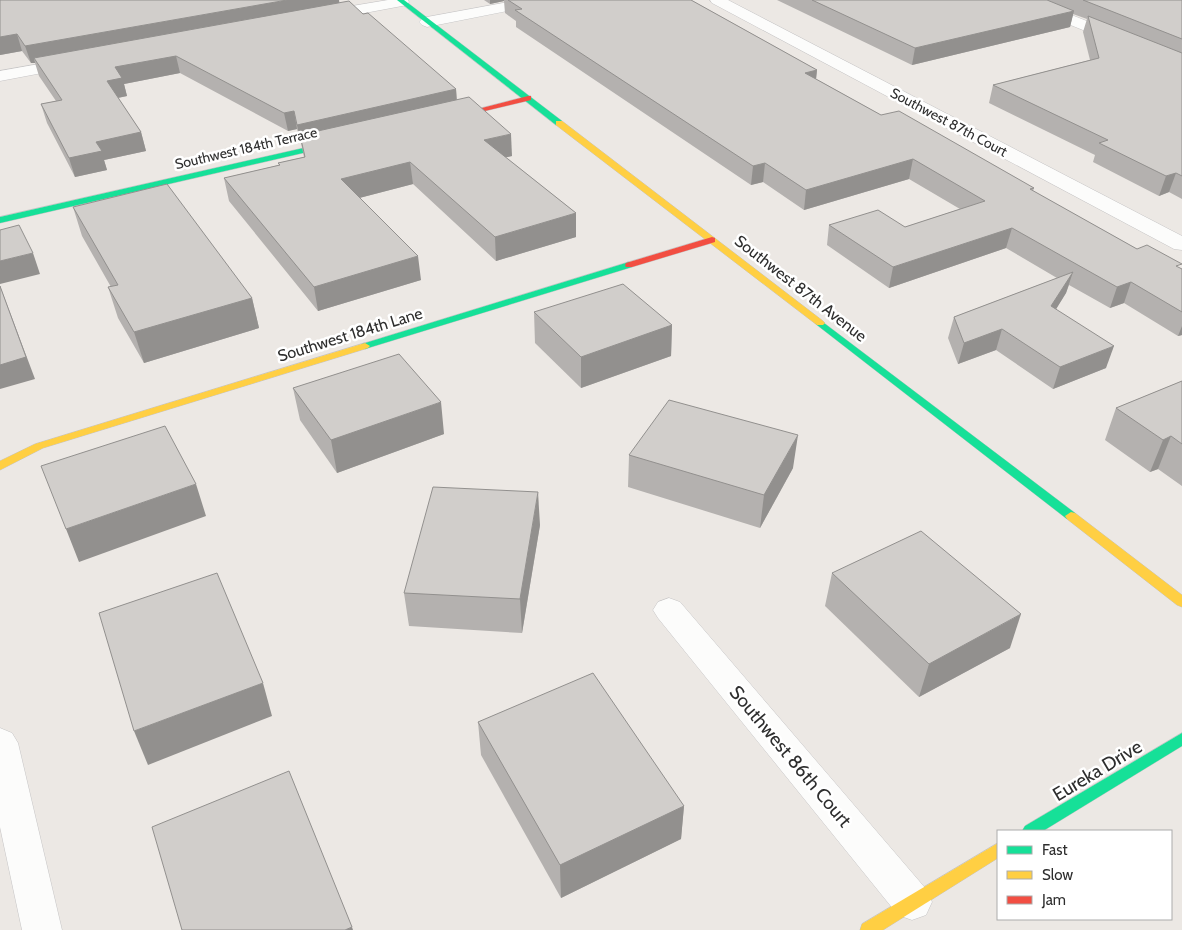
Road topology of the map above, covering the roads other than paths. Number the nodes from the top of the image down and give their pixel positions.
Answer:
1 (542, 0) edge
2 (716, 0) edge
3 (1021, 0) edge
4 (401, 1) edge
5 (312, 18) edge
6 (428, 22) junction
7 (88, 60) edge
8 (1182, 65) edge
9 (0, 76) edge
10 (528, 98) junction
11 (432, 121) edge
12 (355, 139) edge
13 (0, 220) edge
14 (712, 240) junction
15 (1182, 244) edge
16 (0, 466) edge
17 (1182, 602) edge
18 (669, 610) dead end
19 (1182, 739) edge
20 (0, 743) edge
21 (1032, 830) edge
22 (997, 851) edge
23 (912, 902) junction
24 (42, 930) edge
25 (868, 930) edge

1 - 6 street
2 - 15 street, Southwest 87th Court
3 - 8 street
4 - 5 street
4 - 6 street, Southwest 87th Avenue
6 - 10 street, Southwest 87th Avenue
7 - 9 street
10 - 11 street
10 - 14 street, Southwest 87th Avenue
12 - 13 street, Southwest 184th Terrace
14 - 16 street, Southwest 184th Lane
14 - 17 street, Southwest 87th Avenue
18 - 23 street, Southwest 86th Court
19 - 21 street, Eureka Drive
20 - 24 street
22 - 23 street
23 - 25 street

